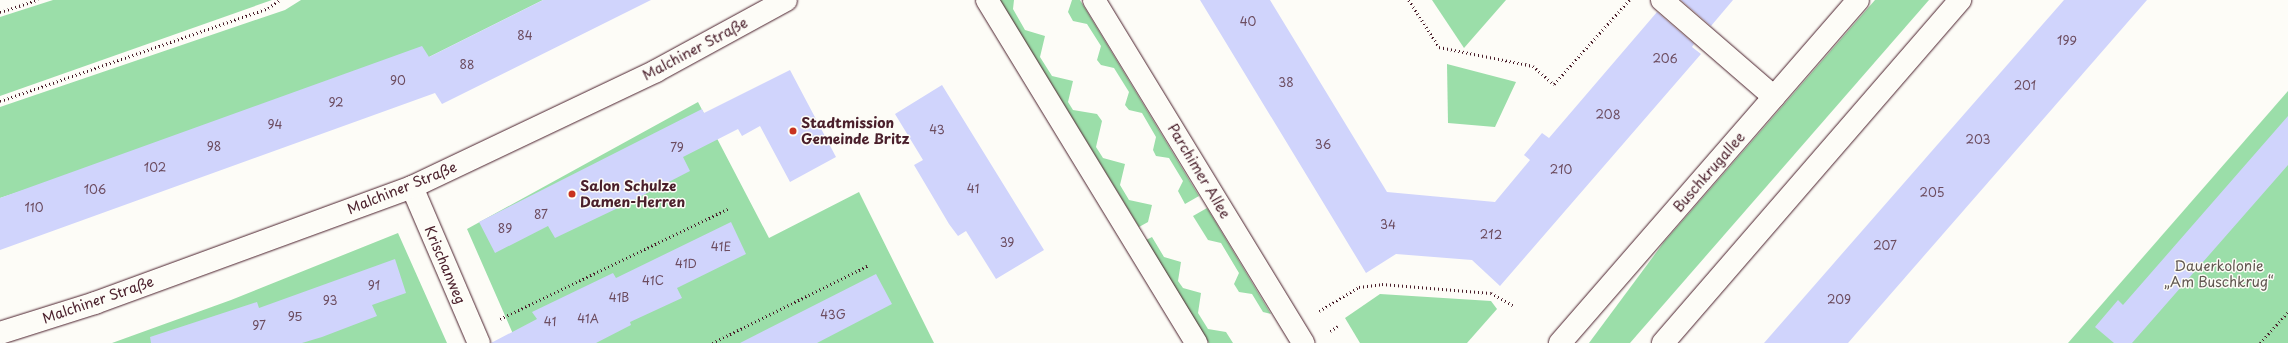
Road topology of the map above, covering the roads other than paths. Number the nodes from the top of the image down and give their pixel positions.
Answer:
1 (786, 0) edge
2 (987, 0) edge
3 (1094, 0) edge
4 (1662, 0) edge
5 (1858, 0) edge
6 (1960, 0) edge
7 (1774, 97) junction
8 (412, 188) junction
9 (0, 333) edge
10 (1298, 335) edge
11 (477, 338) edge
12 (1196, 343) edge
13 (1560, 343) edge
14 (1663, 343) edge

1 - 8 street, Malchiner Straße
2 - 12 street
3 - 10 street, Parchimer Allee
4 - 7 street
5 - 7 street, Buschkrugallee
6 - 14 street
7 - 13 street, Buschkrugallee
8 - 9 street, Malchiner Straße
8 - 11 street, Krischanweg

